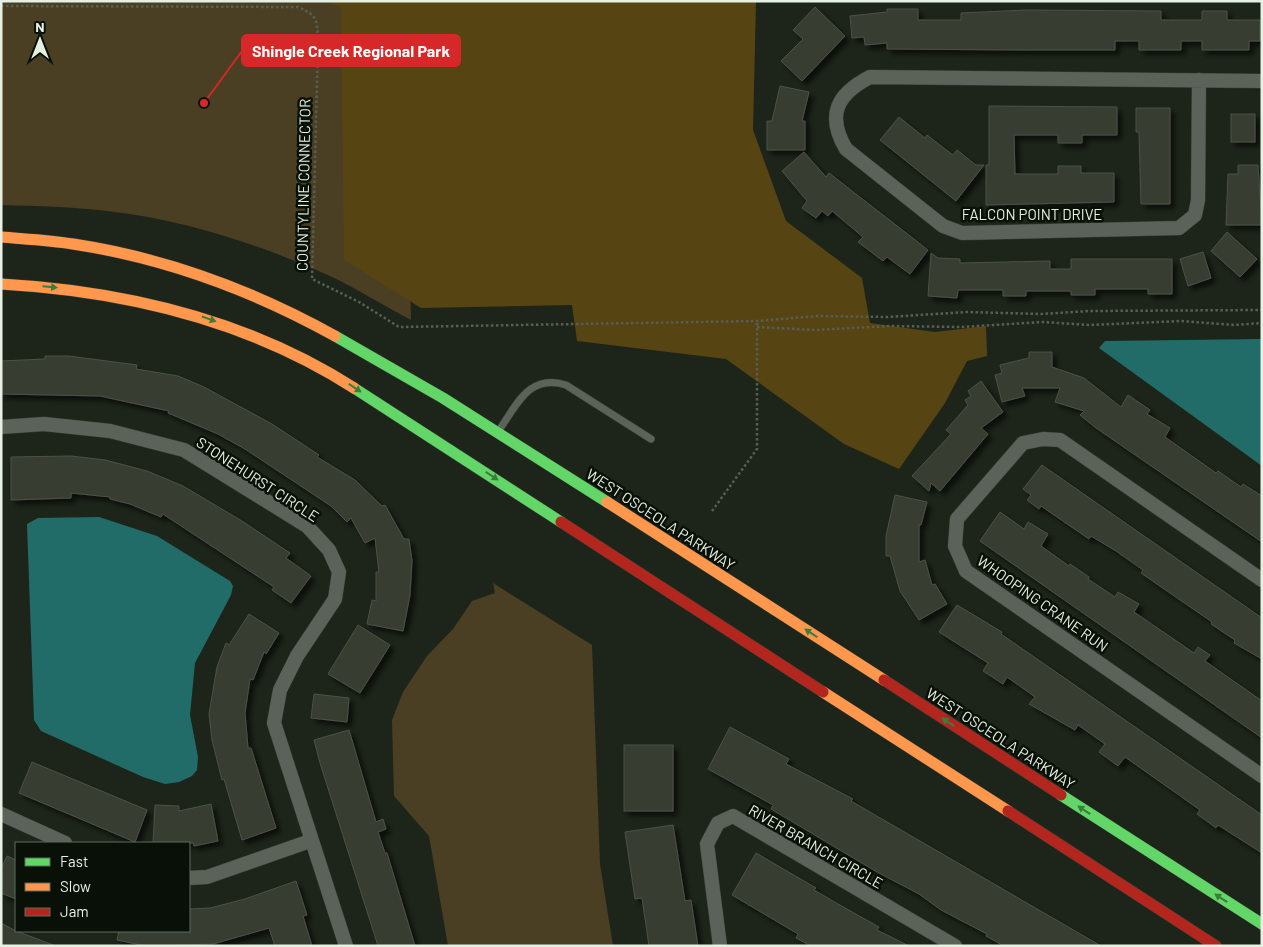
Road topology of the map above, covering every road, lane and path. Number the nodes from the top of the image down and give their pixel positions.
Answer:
1 (1, 6) edge
2 (1199, 80) junction
3 (1262, 81) edge
4 (1, 237) edge
5 (1, 284) edge
6 (1262, 310) edge
7 (757, 321) junction
8 (1262, 323) edge
9 (756, 327) junction
10 (1, 426) edge
11 (497, 432) junction
12 (651, 439) dead end
13 (712, 511) dead end
14 (1262, 580) edge
15 (1262, 776) edge
16 (1, 814) edge
17 (310, 840) junction
18 (63, 842) edge
19 (190, 878) edge
20 (1262, 924) edge
21 (346, 946) edge
22 (720, 946) edge
23 (955, 946) edge
24 (1216, 946) edge

1 - 7 path, COUNTYLINE CONNECTOR
2 - 2 street, FALCON POINT DRIVE
2 - 3 street, FALCON POINT DRIVE
4 - 11 main road, WEST OSCEOLA PARKWAY
5 -> 24 main road
6 - 7 path
7 - 9 path
8 - 9 path
9 - 13 path
10 - 17 street, STONEHURST CIRCLE
11 - 12 lane
20 -> 11 main road, WEST OSCEOLA PARKWAY
14 - 15 street, WHOOPING CRANE RUN
16 - 18 street
17 - 19 street
17 - 21 street, STONEHURST CIRCLE
22 - 23 street, RIVER BRANCH CIRCLE

